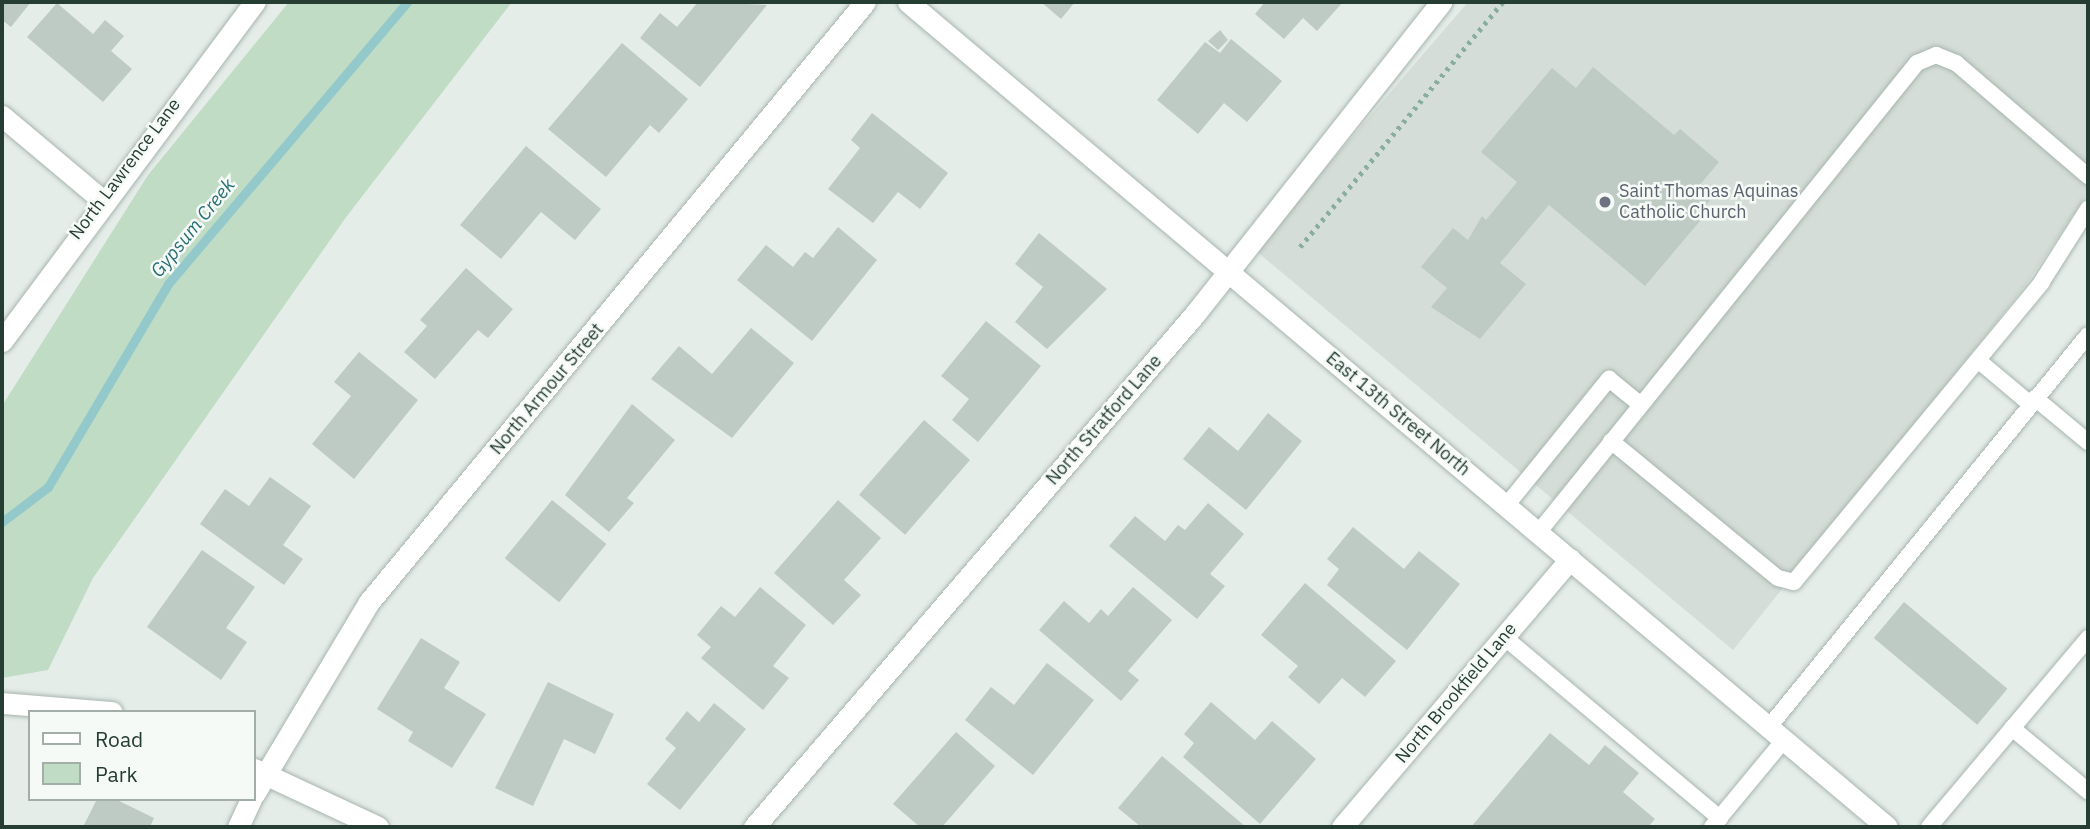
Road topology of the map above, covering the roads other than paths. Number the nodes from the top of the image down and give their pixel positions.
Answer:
1 (255, 2) edge
2 (865, 2) edge
3 (908, 2) edge
4 (1441, 2) edge
5 (2, 116) edge
6 (2088, 176) edge
7 (102, 200) junction
8 (2088, 209) edge
9 (1226, 269) junction
10 (2088, 335) edge
11 (2, 341) edge
12 (1979, 361) junction
13 (2032, 401) junction
14 (1640, 404) junction
15 (1611, 441) junction
16 (2088, 442) edge
17 (1506, 506) junction
18 (1538, 533) junction
19 (1570, 559) junction
20 (1504, 637) junction
21 (2088, 638) edge
22 (2, 703) edge
23 (88, 710) edge
24 (2012, 728) junction
25 (1777, 734) junction
26 (257, 779) edge
27 (2088, 791) edge
28 (250, 801) edge
29 (1716, 823) edge
30 (238, 827) edge
31 (378, 827) edge
32 (754, 827) edge
33 (1342, 827) edge
34 (1888, 827) edge
35 (1929, 827) edge

1 - 7 street, North Lawrence Lane
2 - 26 street, North Armour Street
3 - 9 street, East 13th Street North
4 - 9 street, North Stratford Lane
5 - 7 street
6 - 14 lane
7 - 11 street, North Lawrence Lane
8 - 12 lane
9 - 17 street, East 13th Street North
9 - 32 street, North Stratford Lane
10 - 13 lane
12 - 13 lane
12 - 15 lane
13 - 16 lane
13 - 25 lane
14 - 15 lane
14 - 17 lane
15 - 18 lane
17 - 18 street, East 13th Street North
18 - 19 street, East 13th Street North
19 - 20 street, North Brookfield Lane
19 - 25 street, East 13th Street North
20 - 29 lane
20 - 33 street, North Brookfield Lane
21 - 24 lane
22 - 23 street
24 - 27 lane
24 - 35 lane
25 - 29 lane
25 - 34 street, East 13th Street North
26 - 31 street
28 - 30 street

